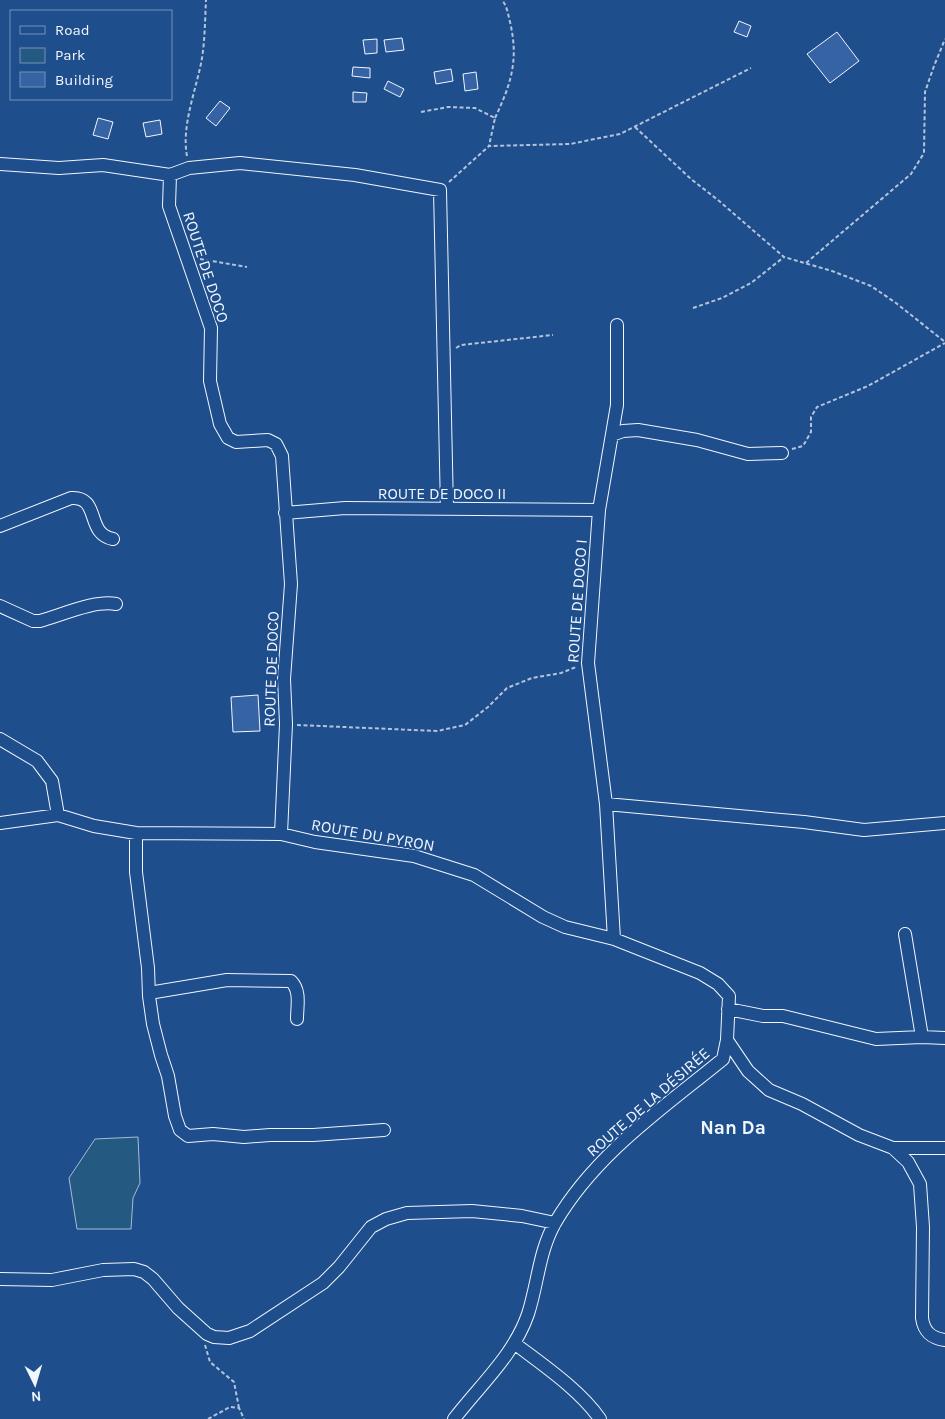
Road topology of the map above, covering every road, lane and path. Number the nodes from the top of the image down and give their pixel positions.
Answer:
1 (206, 0) edge
2 (502, 0) edge
3 (945, 40) edge
4 (751, 68) dead end
5 (421, 112) dead end
6 (495, 118) junction
7 (635, 127) junction
8 (489, 146) junction
9 (0, 164) edge
10 (189, 168) junction
11 (170, 174) junction
12 (440, 190) junction
13 (185, 256) junction
14 (784, 257) junction
15 (806, 263) junction
16 (247, 267) dead end
17 (693, 308) dead end
18 (617, 326) dead end
19 (553, 335) dead end
20 (945, 342) edge
21 (443, 356) junction
22 (612, 434) junction
23 (782, 453) joint
24 (447, 509) junction
25 (600, 510) junction
26 (285, 513) junction
27 (0, 526) edge
28 (113, 539) dead end
29 (116, 604) dead end
30 (0, 606) edge
31 (588, 663) junction
32 (286, 724) junction
33 (0, 739) edge
34 (606, 804) junction
35 (58, 815) junction
36 (0, 823) edge
37 (945, 823) edge
38 (136, 833) junction
39 (281, 834) junction
40 (905, 934) dead end
41 (614, 939) junction
42 (149, 993) junction
43 (728, 1010) junction
44 (297, 1019) dead end
45 (922, 1037) junction
46 (945, 1038) edge
47 (727, 1040) junction
48 (384, 1130) dead end
49 (894, 1148) junction
50 (945, 1148) edge
51 (555, 1223) junction
52 (0, 1279) edge
53 (198, 1326) junction
54 (945, 1340) edge
55 (514, 1343) junction
56 (239, 1408) junction
57 (208, 1419) edge
58 (244, 1419) edge
59 (454, 1419) edge
60 (600, 1419) edge

1 - 10 path
2 - 6 path
3 - 15 path
4 - 7 path
5 - 6 path
6 - 8 path
7 - 8 path
7 - 14 path
8 - 12 path
9 - 11 street
10 - 11 street
10 - 12 street
11 - 13 street, ROUTE DE DOCO
12 - 21 street
13 - 16 path
13 - 26 street, ROUTE DE DOCO
14 - 15 path
14 - 17 path
15 - 20 path
18 - 22 street, ROUTE DE DOCO I
19 - 21 path
20 - 23 path
21 - 24 street
22 - 23 street
22 - 25 street, ROUTE DE DOCO I
24 - 25 street, ROUTE DE DOCO II
24 - 26 street, ROUTE DE DOCO II
25 - 31 street, ROUTE DE DOCO I
26 - 32 street, ROUTE DE DOCO
27 - 28 street
29 - 30 street
31 - 32 path
31 - 34 street, ROUTE DE DOCO I
32 - 39 street, ROUTE DE DOCO
33 - 35 street
34 - 37 street
34 - 41 street, ROUTE DE DOCO I
35 - 36 street, ROUTE DU PYRON
35 - 38 street, ROUTE DU PYRON
38 - 39 street, ROUTE DU PYRON
38 - 42 street
39 - 41 street, ROUTE DU PYRON
40 - 45 street
41 - 43 street, ROUTE DU PYRON
42 - 44 street
42 - 48 street
43 - 45 street
43 - 47 street, ROUTE DU PYRON
45 - 46 street
47 - 49 street
47 - 51 street, ROUTE DE LA DÉSIRÉE
49 - 50 street
49 - 54 street
51 - 53 street
51 - 55 street, ROUTE DE LA DÉSIRÉE
52 - 53 street
53 - 56 path
55 - 59 street, ROUTE DE LA DÉSIRÉE
55 - 60 street
56 - 57 path
56 - 58 path

